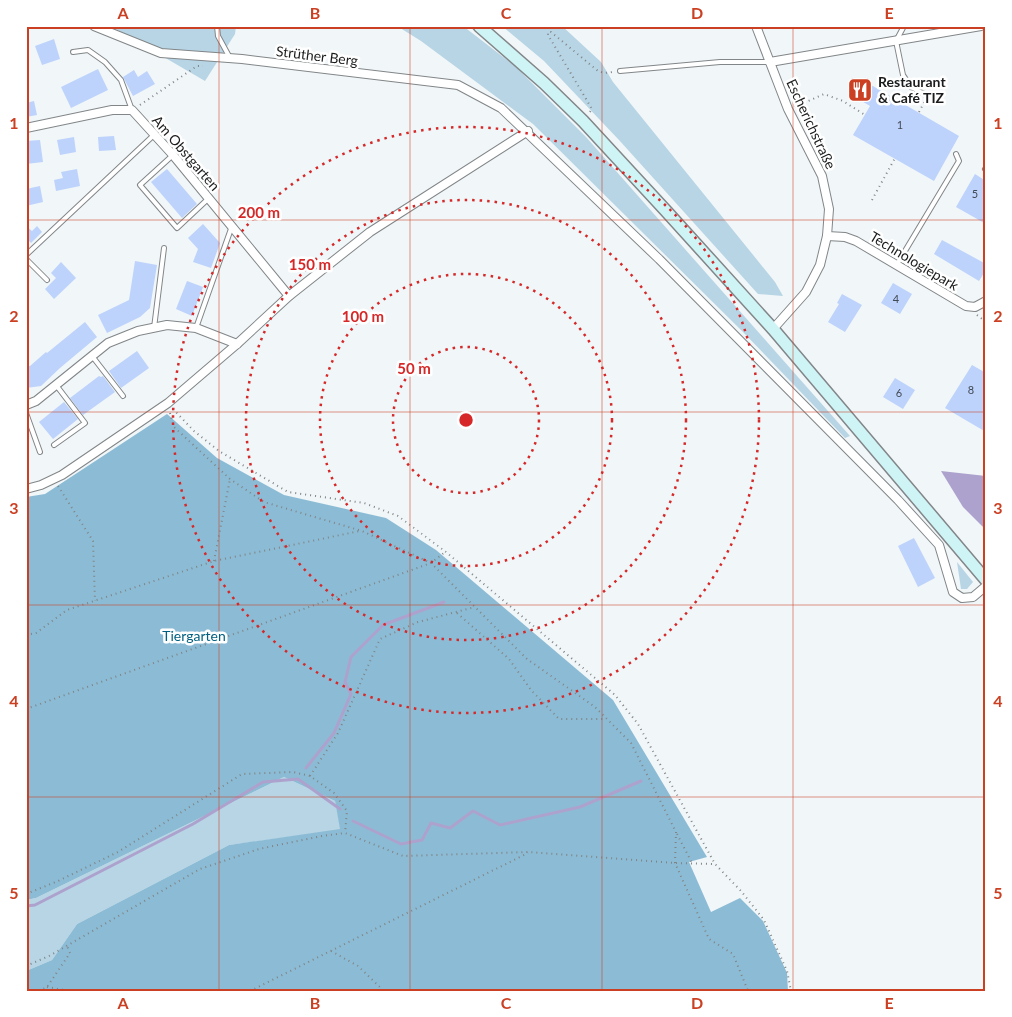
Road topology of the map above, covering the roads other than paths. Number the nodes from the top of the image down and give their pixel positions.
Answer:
1 (94, 26) edge
2 (217, 26) edge
3 (479, 26) edge
4 (904, 26) edge
5 (980, 26) edge
6 (756, 27) edge
7 (896, 41) junction
8 (73, 52) dead end
9 (230, 58) junction
10 (770, 62) junction
11 (620, 70) road end
12 (928, 96) road end
13 (132, 110) junction
14 (26, 128) edge
15 (528, 131) junction
16 (155, 134) junction
17 (956, 154) dead end
18 (173, 156) junction
19 (208, 198) junction
20 (232, 226) junction
21 (827, 236) junction
22 (164, 248) dead end
23 (26, 257) edge
24 (896, 266) junction
25 (47, 280) dead end
26 (289, 296) junction
27 (986, 301) edge
28 (154, 328) junction
29 (196, 328) junction
30 (773, 329) junction
31 (237, 344) junction
32 (92, 356) junction
33 (56, 386) junction
34 (123, 396) dead end
35 (26, 405) edge
36 (26, 413) edge
37 (54, 445) dead end
38 (40, 452) dead end
39 (26, 489) edge
40 (986, 580) edge
41 (986, 586) edge

1 - 9 street, Strüther Berg
2 - 9 lane
3 - 30 main road
4 - 7 lane
5 - 7 street, Escherichstraße
6 - 10 street, Escherichstraße
7 - 10 street, Escherichstraße
7 - 12 lane
8 - 13 lane
9 - 15 street, Strüther Berg
10 - 11 lane
10 - 21 street, Escherichstraße
13 - 14 street
13 - 16 street, Am Obstgarten
15 - 26 street
15 - 41 street, Strüther Berg
16 - 18 street, Am Obstgarten
16 - 23 lane
17 - 24 lane
18 - 19 street, Am Obstgarten
18 - 19 lane
19 - 20 street, Am Obstgarten
20 - 26 street, Am Obstgarten
20 - 29 lane
21 - 24 street, Technologiepark
21 - 30 street, Escherichstraße
22 - 28 lane
23 - 25 lane
24 - 27 street, Technologiepark
26 - 31 street
28 - 29 street
28 - 32 street
29 - 31 street
30 - 40 main road
31 - 39 street
32 - 33 street
32 - 34 lane
33 - 35 street
33 - 37 lane
36 - 38 lane

